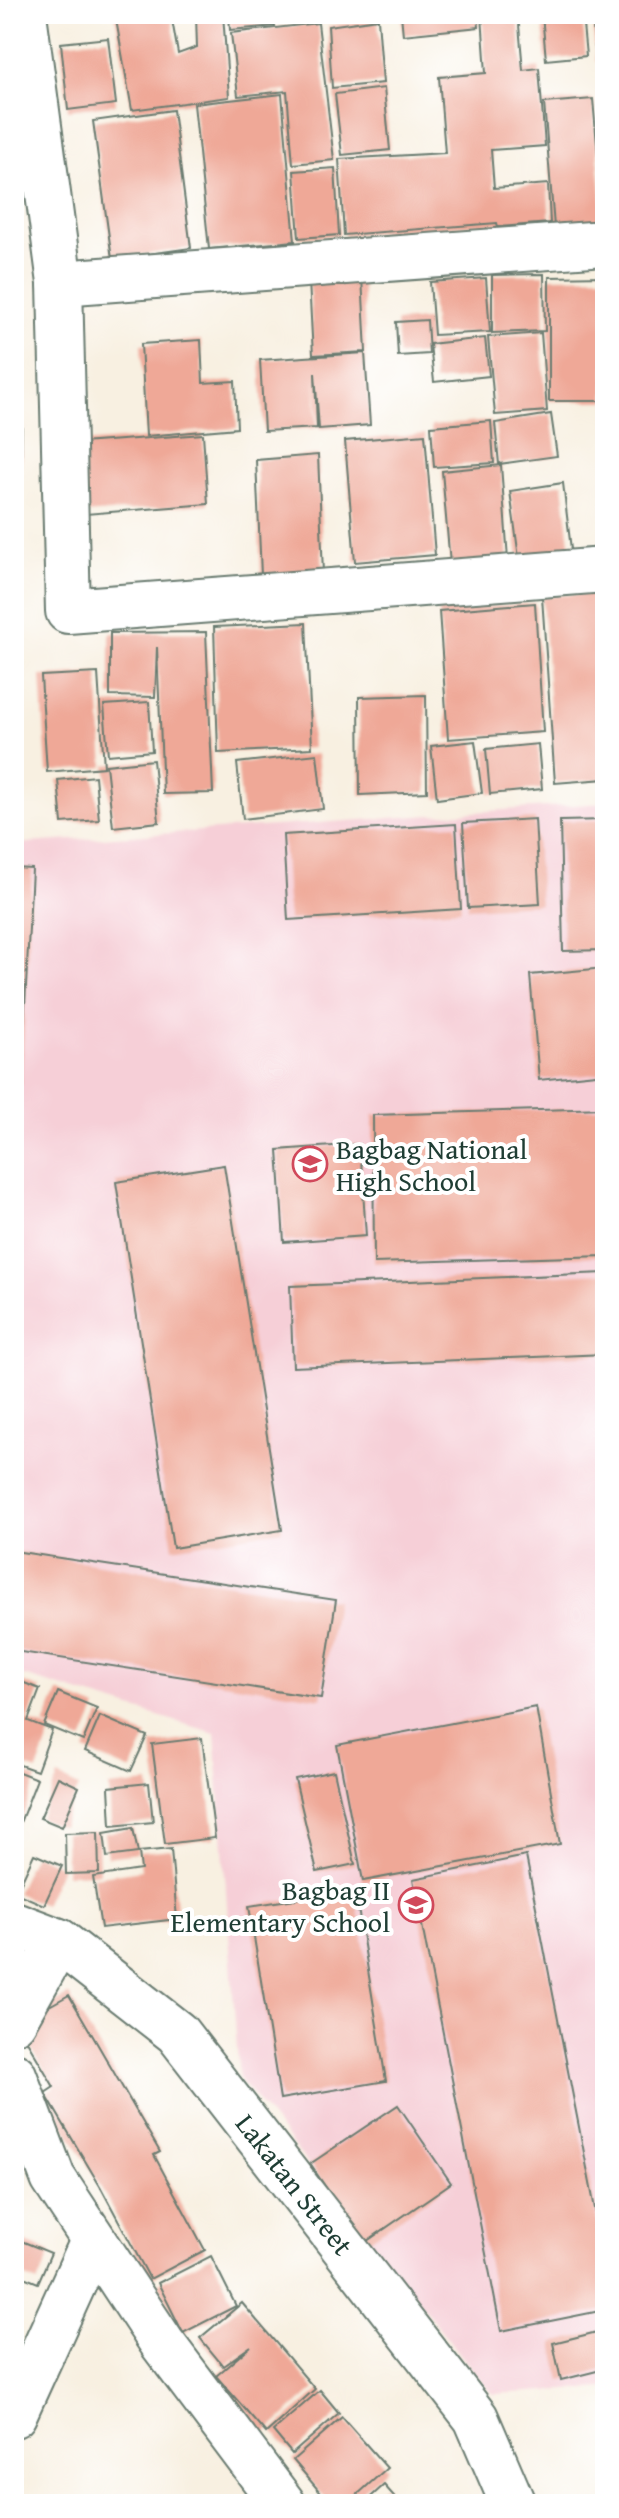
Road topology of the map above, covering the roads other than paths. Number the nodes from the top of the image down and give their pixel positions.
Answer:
1 (24, 14) edge
2 (605, 243) edge
3 (60, 283) junction
4 (605, 570) edge
5 (14, 1924) edge
6 (59, 1941) junction
7 (14, 2021) edge
8 (14, 2075) edge
9 (34, 2173) edge
10 (93, 2241) junction
11 (14, 2415) edge
12 (283, 2504) edge
13 (513, 2504) edge

1 - 3 street
2 - 3 street
3 - 4 street
5 - 6 street, Lakatan Street
6 - 7 street
6 - 13 street, Lakatan Street
8 - 9 street
9 - 10 street
10 - 11 street
10 - 12 street

